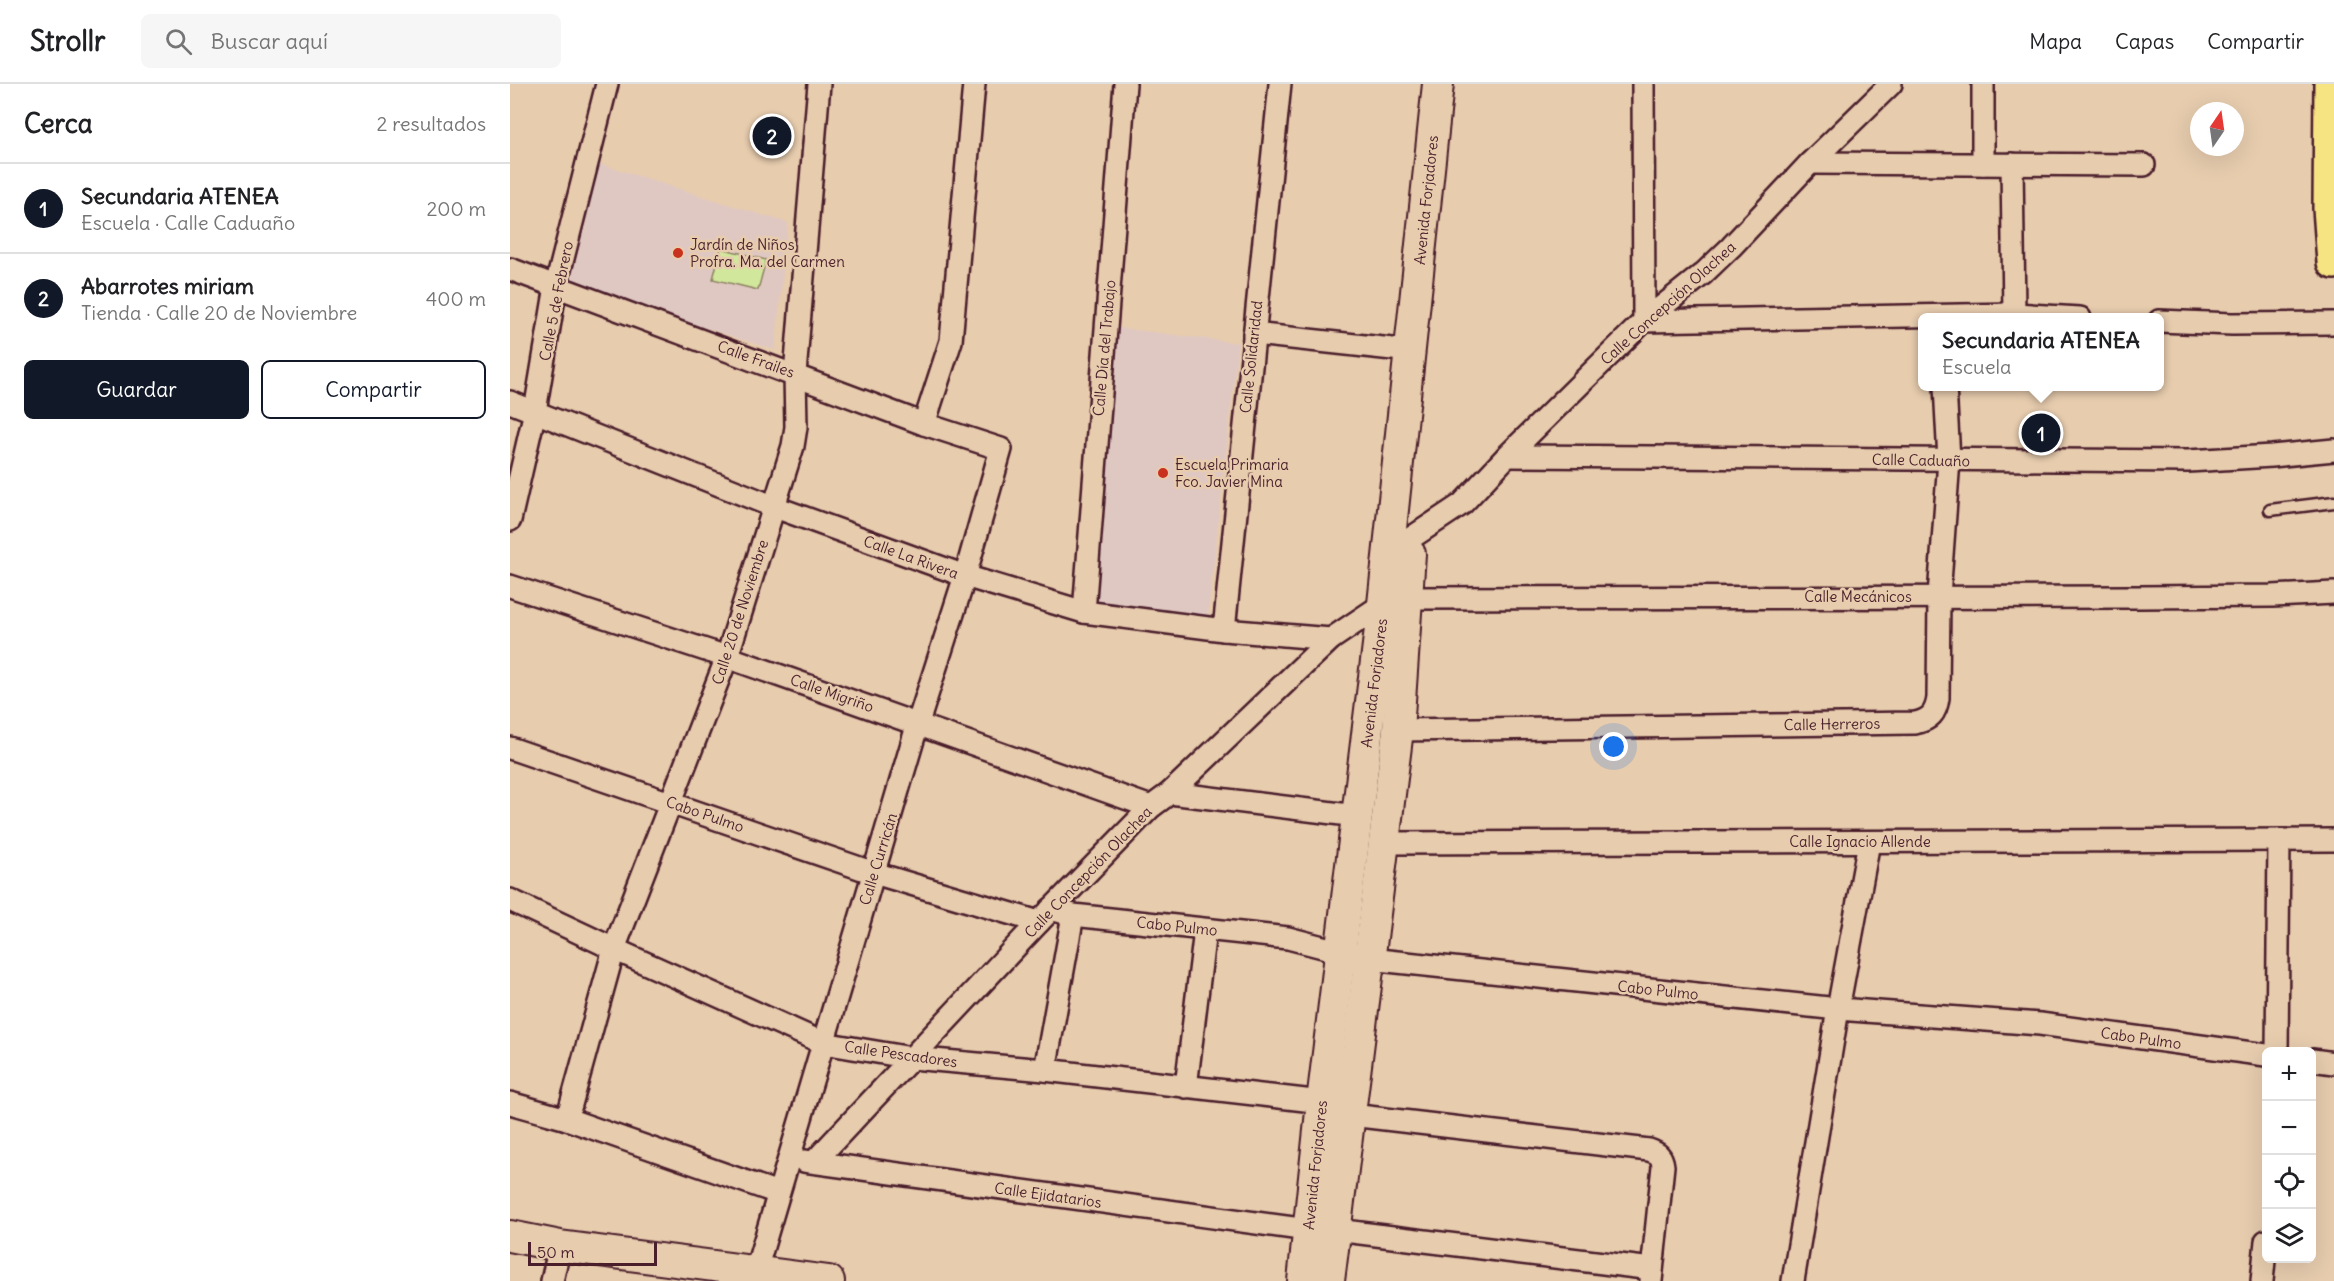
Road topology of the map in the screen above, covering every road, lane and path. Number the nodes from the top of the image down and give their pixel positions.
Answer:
1 (607, 84) edge
2 (819, 84) edge
3 (974, 84) edge
4 (1125, 84) edge
5 (1280, 84) edge
6 (1438, 84) edge
7 (1457, 84) edge
8 (1643, 84) edge
9 (1891, 84) edge
10 (1983, 84) edge
11 (2331, 84) edge
12 (1810, 163) junction
13 (1983, 164) junction
14 (2012, 164) junction
15 (2144, 165) dead end
16 (2334, 262) edge
17 (510, 269) edge
18 (556, 286) junction
19 (2014, 313) edge
20 (1918, 316) edge
21 (1644, 321) junction
22 (2164, 321) edge
23 (2334, 323) edge
24 (1254, 334) junction
25 (1411, 351) junction
26 (795, 374) junction
27 (1945, 391) edge
28 (510, 402) edge
29 (535, 411) junction
30 (924, 424) junction
31 (1001, 449) joint
32 (2334, 450) edge
33 (1507, 456) junction
34 (1949, 460) junction
35 (2334, 502) edge
36 (774, 507) junction
37 (2270, 510) dead end
38 (510, 520) edge
39 (1411, 538) junction
40 (964, 576) junction
41 (510, 586) edge
42 (2334, 593) edge
43 (1938, 596) junction
44 (1394, 601) junction
45 (1084, 612) junction
46 (1224, 630) junction
47 (1331, 639) junction
48 (727, 657) junction
49 (918, 723) junction
50 (1398, 730) junction
51 (510, 748) edge
52 (1170, 793) junction
53 (671, 802) junction
54 (1151, 807) junction
55 (1357, 816) junction
56 (2279, 840) junction
57 (2334, 840) edge
58 (1869, 842) junction
59 (1385, 843) junction
60 (874, 873) junction
61 (510, 900) edge
62 (1072, 915) junction
63 (1045, 916) junction
64 (1205, 930) junction
65 (614, 949) junction
66 (1341, 951) junction
67 (1369, 959) junction
68 (1838, 1010) junction
69 (823, 1043) junction
70 (2277, 1047) edge
71 (2262, 1054) edge
72 (912, 1058) junction
73 (2316, 1061) edge
74 (2334, 1063) edge
75 (1045, 1070) junction
76 (1186, 1087) junction
77 (1322, 1102) junction
78 (510, 1103) edge
79 (1351, 1114) junction
80 (567, 1119) junction
81 (789, 1159) junction
82 (814, 1162) junction
83 (778, 1194) junction
84 (1322, 1230) junction
85 (510, 1236) edge
86 (560, 1246) junction
87 (2264, 1263) edge
88 (756, 1270) junction
89 (1652, 1275) edge
90 (552, 1281) edge
91 (829, 1281) edge
92 (1303, 1281) edge
93 (1329, 1281) edge
94 (1793, 1281) edge
95 (2262, 1281) edge

1 - 18 street, Calle 5 de Febrero
2 - 26 street, Calle 20 de Noviembre
3 - 30 street
4 - 45 street, Calle Día del Trabajo
5 - 24 street, Calle Solidaridad
6 - 25 main road, Avenida Forjadores
7 - 39 main road, Avenida Forjadores
8 - 21 street
9 - 12 street, Calle Concepción Olachea
10 - 13 street
11 - 16 main road
12 - 13 street
12 - 21 street, Calle Concepción Olachea
13 - 14 street
14 - 15 street
14 - 19 street
17 - 18 street, Calle Frailes
18 - 26 street, Calle Frailes
18 - 29 street, Calle 5 de Febrero
20 - 21 street
21 - 33 street, Calle Concepción Olachea
22 - 23 street
24 - 25 street
24 - 46 street, Calle Solidaridad
25 - 44 main road, Avenida Forjadores
26 - 30 street, Calle Frailes
26 - 36 street, Calle 20 de Noviembre
27 - 34 street, Calle Herreros
28 - 29 street, Calle La Rivera
29 - 36 street, Calle La Rivera
29 - 38 street, Calle 5 de Febrero
30 - 31 street, Calle Frailes
31 - 40 street, Calle Curricán
32 - 34 street, Calle Caduaño
33 - 34 street, Calle Caduaño
33 - 39 street, Calle Concepción Olachea
34 - 43 street, Calle Herreros
35 - 37 lane
36 - 40 street, Calle La Rivera
36 - 48 street, Calle 20 de Noviembre
39 - 44 main road, Avenida Forjadores
40 - 45 street, Calle La Rivera
40 - 49 street, Calle Curricán
41 - 48 street, Calle Migriño
42 - 43 street, Calle Mecánicos
43 - 44 street, Calle Mecánicos
43 - 50 street, Calle Herreros
44 - 47 street, Calle Concepción Olachea
44 - 50 main road, Avenida Forjadores
44 - 55 main road, Avenida Forjadores
45 - 46 street, Calle La Rivera
46 - 47 street, Calle La Rivera
47 - 52 street, Calle Concepción Olachea
48 - 49 street, Calle Migriño
48 - 53 street, Calle 20 de Noviembre
49 - 54 street, Calle Migriño
49 - 60 street, Calle Curricán
50 - 59 main road, Avenida Forjadores
51 - 53 street, Cabo Pulmo
52 - 54 street, Calle Concepción Olachea
52 - 55 street
53 - 60 street, Cabo Pulmo
53 - 65 street, Calle 20 de Noviembre
54 - 63 street, Calle Concepción Olachea
55 - 66 main road, Avenida Forjadores
56 - 57 street, Calle Ignacio Allende
56 - 58 street, Calle Ignacio Allende
56 - 70 street
58 - 59 street, Calle Ignacio Allende
58 - 68 street
59 - 67 main road, Avenida Forjadores
60 - 63 street, Cabo Pulmo
60 - 69 street, Calle Curricán
61 - 65 street, Calle Pescadores
62 - 63 street, Cabo Pulmo
62 - 64 street, Cabo Pulmo
62 - 75 street
63 - 72 street, Calle Concepción Olachea
64 - 66 street, Cabo Pulmo
64 - 76 street
65 - 69 street, Calle Pescadores
65 - 80 street, Calle 20 de Noviembre
66 - 67 street, Cabo Pulmo
66 - 77 main road, Avenida Forjadores
67 - 68 street, Cabo Pulmo
67 - 79 main road, Avenida Forjadores
68 - 71 street, Cabo Pulmo
68 - 94 street
69 - 72 street, Calle Pescadores
69 - 81 street, Calle Curricán
72 - 75 street, Calle Pescadores
72 - 82 street, Calle Concepción Olachea
73 - 74 street
75 - 76 street, Calle Pescadores
76 - 77 street, Calle Pescadores
77 - 84 main road, Avenida Forjadores
78 - 80 street
79 - 84 main road, Avenida Forjadores
79 - 89 street
80 - 83 street
81 - 82 street, Calle Ejidatarios
81 - 83 street, Calle Curricán
82 - 84 street, Calle Ejidatarios
83 - 88 street, Calle Curricán
84 - 89 street, Calle Ejidatarios
84 - 92 main road, Avenida Forjadores
84 - 93 main road, Avenida Forjadores
85 - 86 main road
86 - 88 main road
86 - 90 street
87 - 95 street
88 - 91 main road

